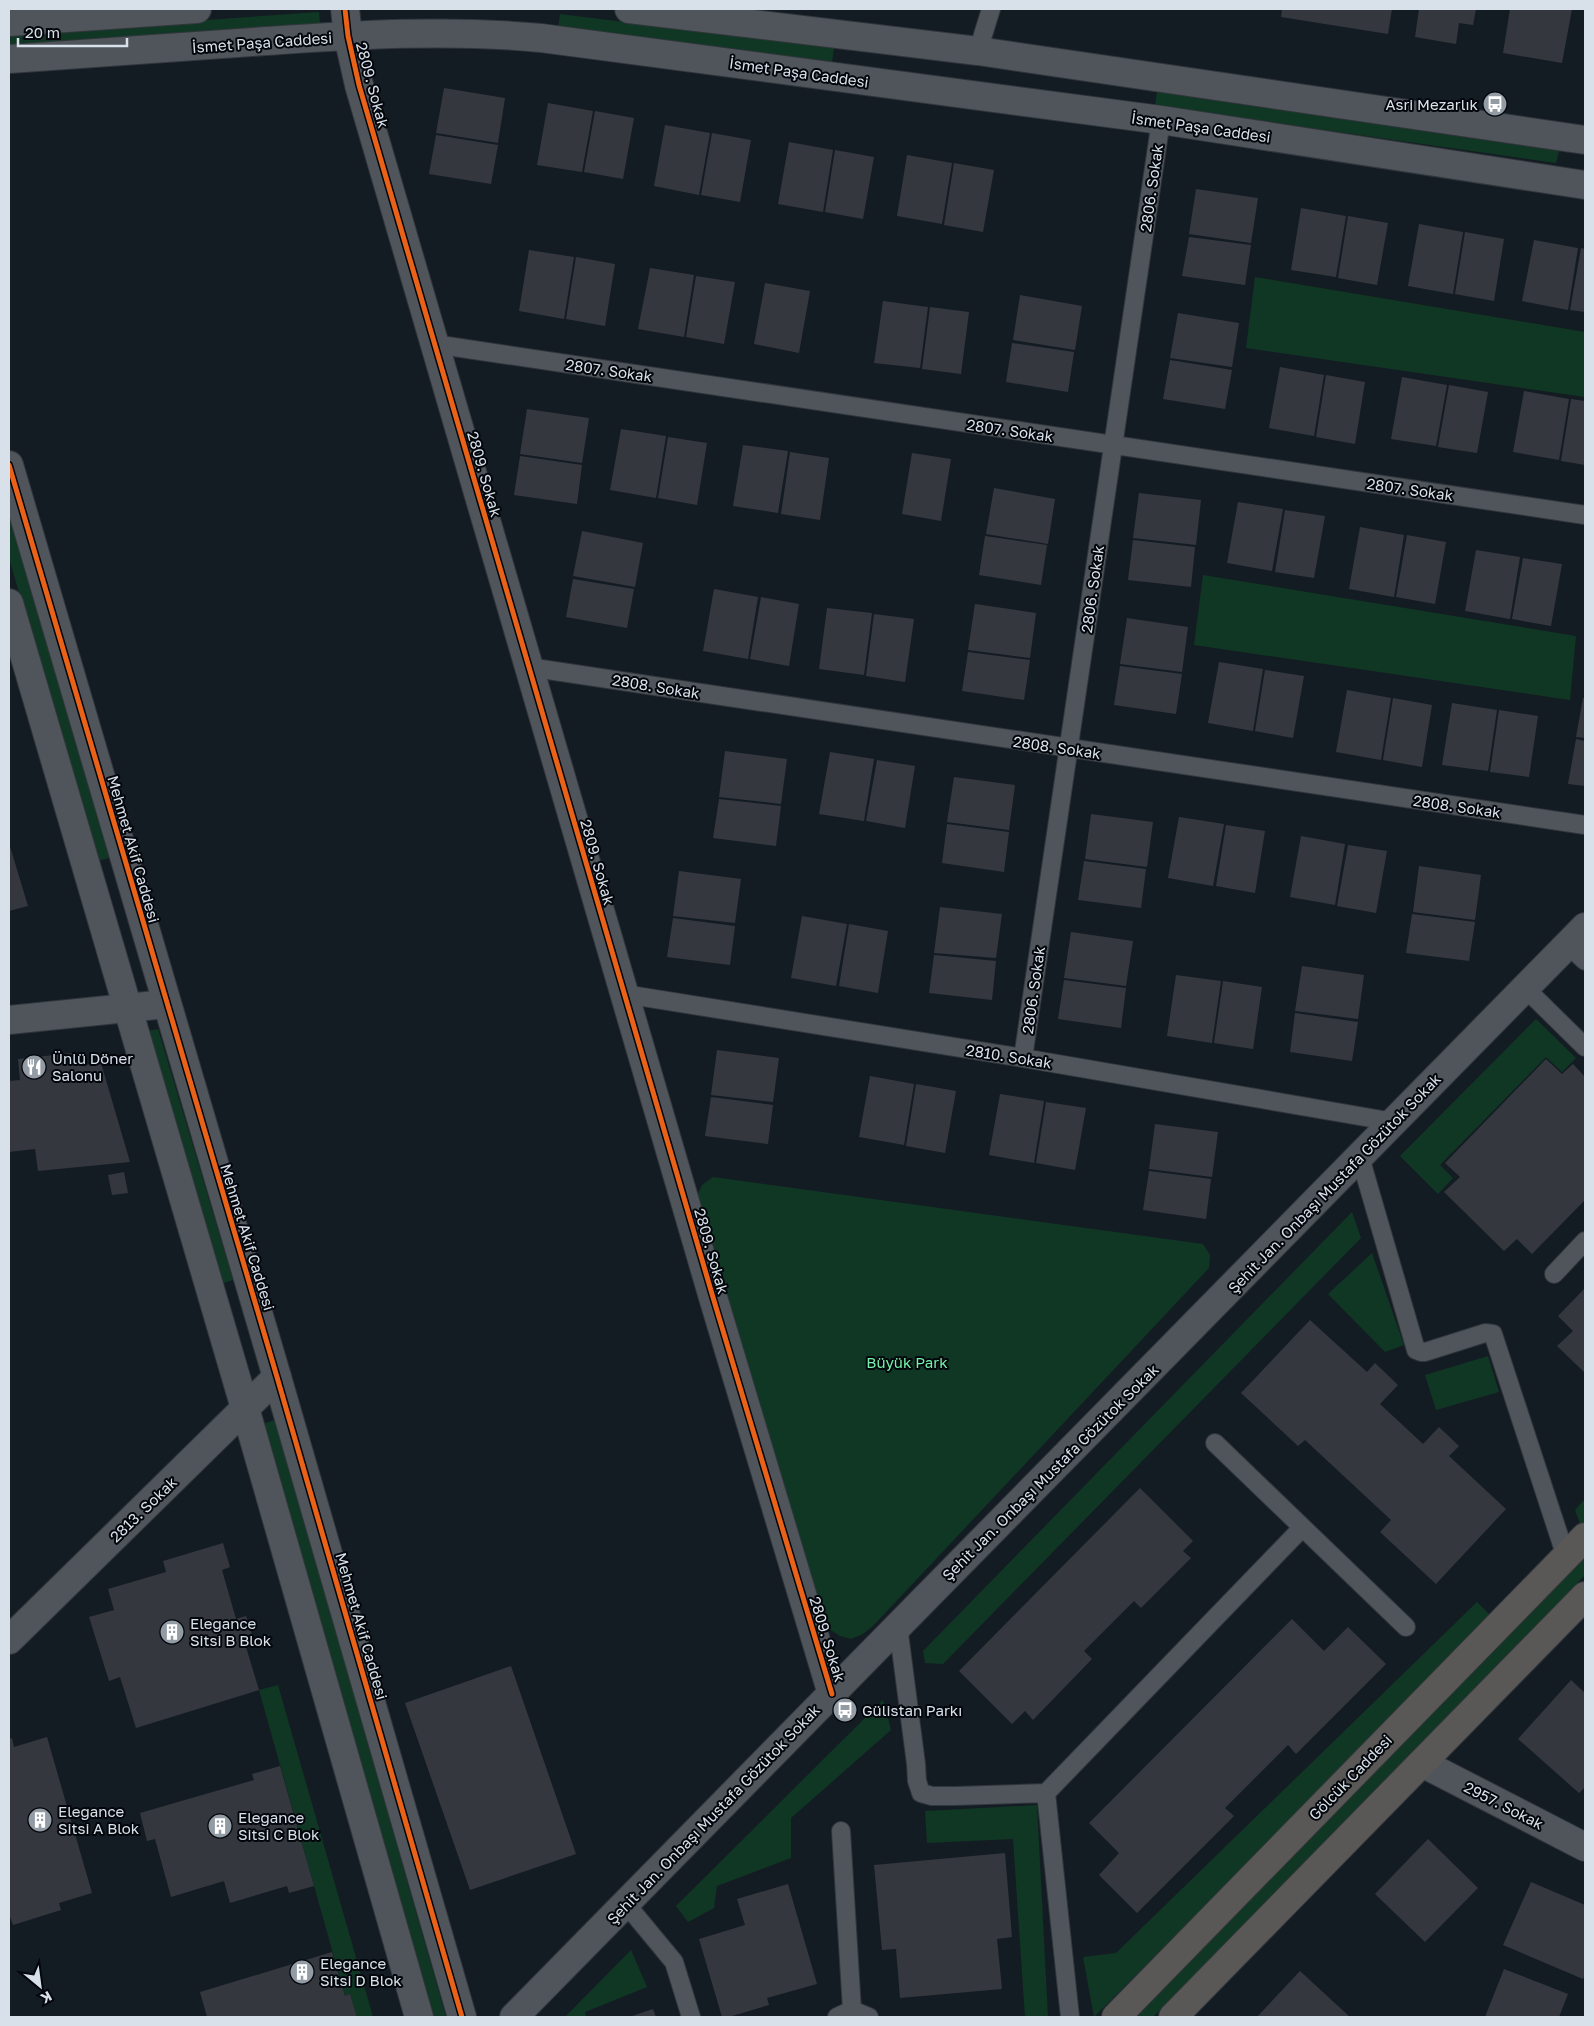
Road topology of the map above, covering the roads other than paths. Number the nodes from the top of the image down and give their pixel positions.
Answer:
1 (198, 9) edge
2 (344, 9) edge
3 (630, 9) edge
4 (992, 9) edge
5 (9, 22) edge
6 (348, 36) junction
7 (978, 52) junction
8 (9, 59) edge
9 (1161, 120) junction
10 (1585, 140) edge
11 (1585, 185) edge
12 (434, 344) junction
13 (1113, 445) junction
14 (9, 465) edge
15 (1585, 515) edge
16 (9, 603) edge
17 (528, 667) junction
18 (1068, 749) junction
19 (1585, 825) edge
20 (1579, 944) edge
21 (1525, 988) junction
22 (624, 994) junction
23 (166, 1004) junction
24 (126, 1009) junction
25 (9, 1020) edge
26 (1585, 1047) edge
27 (1023, 1058) junction
28 (1394, 1122) junction
29 (1360, 1156) junction
30 (1585, 1241) edge
31 (1554, 1274) dead end
32 (277, 1377) junction
33 (245, 1408) junction
34 (1215, 1444) dead end
35 (1302, 1528) junction
36 (1585, 1537) edge
37 (1566, 1557) junction
38 (1585, 1596) edge
39 (898, 1626) junction
40 (1406, 1627) dead end
41 (9, 1640) edge
42 (832, 1694) junction
43 (1422, 1764) junction
44 (1046, 1793) junction
45 (841, 1831) dead end
46 (1585, 1847) edge
47 (626, 1904) junction
48 (845, 2014) edge
49 (418, 2017) edge
50 (462, 2017) edge
51 (514, 2017) edge
52 (691, 2017) edge
53 (869, 2017) edge
54 (1070, 2017) edge
55 (1116, 2017) edge
56 (1173, 2017) edge

1 - 5 street
2 - 6 street, 2809. Sokak
3 - 7 street
4 - 7 lane
6 - 8 street, İsmet Paşa Caddesi
6 - 9 street, İsmet Paşa Caddesi
6 - 12 street, 2809. Sokak
7 - 10 street
9 - 11 street, İsmet Paşa Caddesi
9 - 13 lane, 2806. Sokak
12 - 13 lane, 2807. Sokak
12 - 17 street, 2809. Sokak
13 - 15 lane, 2807. Sokak
13 - 18 lane, 2806. Sokak
14 - 23 street, Mehmet Akif Caddesi
16 - 24 street
17 - 18 lane, 2808. Sokak
17 - 22 street, 2809. Sokak
18 - 19 lane, 2808. Sokak
18 - 27 lane, 2806. Sokak
20 - 21 street, Şehit Jan. Onbaşı Mustafa Gözütok Sokak
21 - 26 lane
21 - 28 street, Şehit Jan. Onbaşı Mustafa Gözütok Sokak
22 - 27 lane, 2810. Sokak
22 - 42 street, 2809. Sokak
23 - 24 street
23 - 32 street, Mehmet Akif Caddesi
24 - 25 street
24 - 33 street
27 - 28 lane, 2810. Sokak
28 - 29 street, Şehit Jan. Onbaşı Mustafa Gözütok Sokak
29 - 37 lane
29 - 39 street, Şehit Jan. Onbaşı Mustafa Gözütok Sokak
30 - 31 lane
32 - 33 street, 2813. Sokak
32 - 50 street, Mehmet Akif Caddesi
33 - 41 street, 2813. Sokak
33 - 49 street
34 - 35 lane
35 - 40 lane
35 - 44 lane
36 - 37 main road, Gölcük Caddesi
37 - 55 main road, Gölcük Caddesi
38 - 43 main road
39 - 42 street, Şehit Jan. Onbaşı Mustafa Gözütok Sokak
39 - 44 lane
42 - 47 street, Şehit Jan. Onbaşı Mustafa Gözütok Sokak
43 - 46 street, 2957. Sokak
43 - 56 main road
44 - 54 lane
45 - 48 lane
47 - 51 street, Şehit Jan. Onbaşı Mustafa Gözütok Sokak
47 - 52 lane
48 - 53 lane

